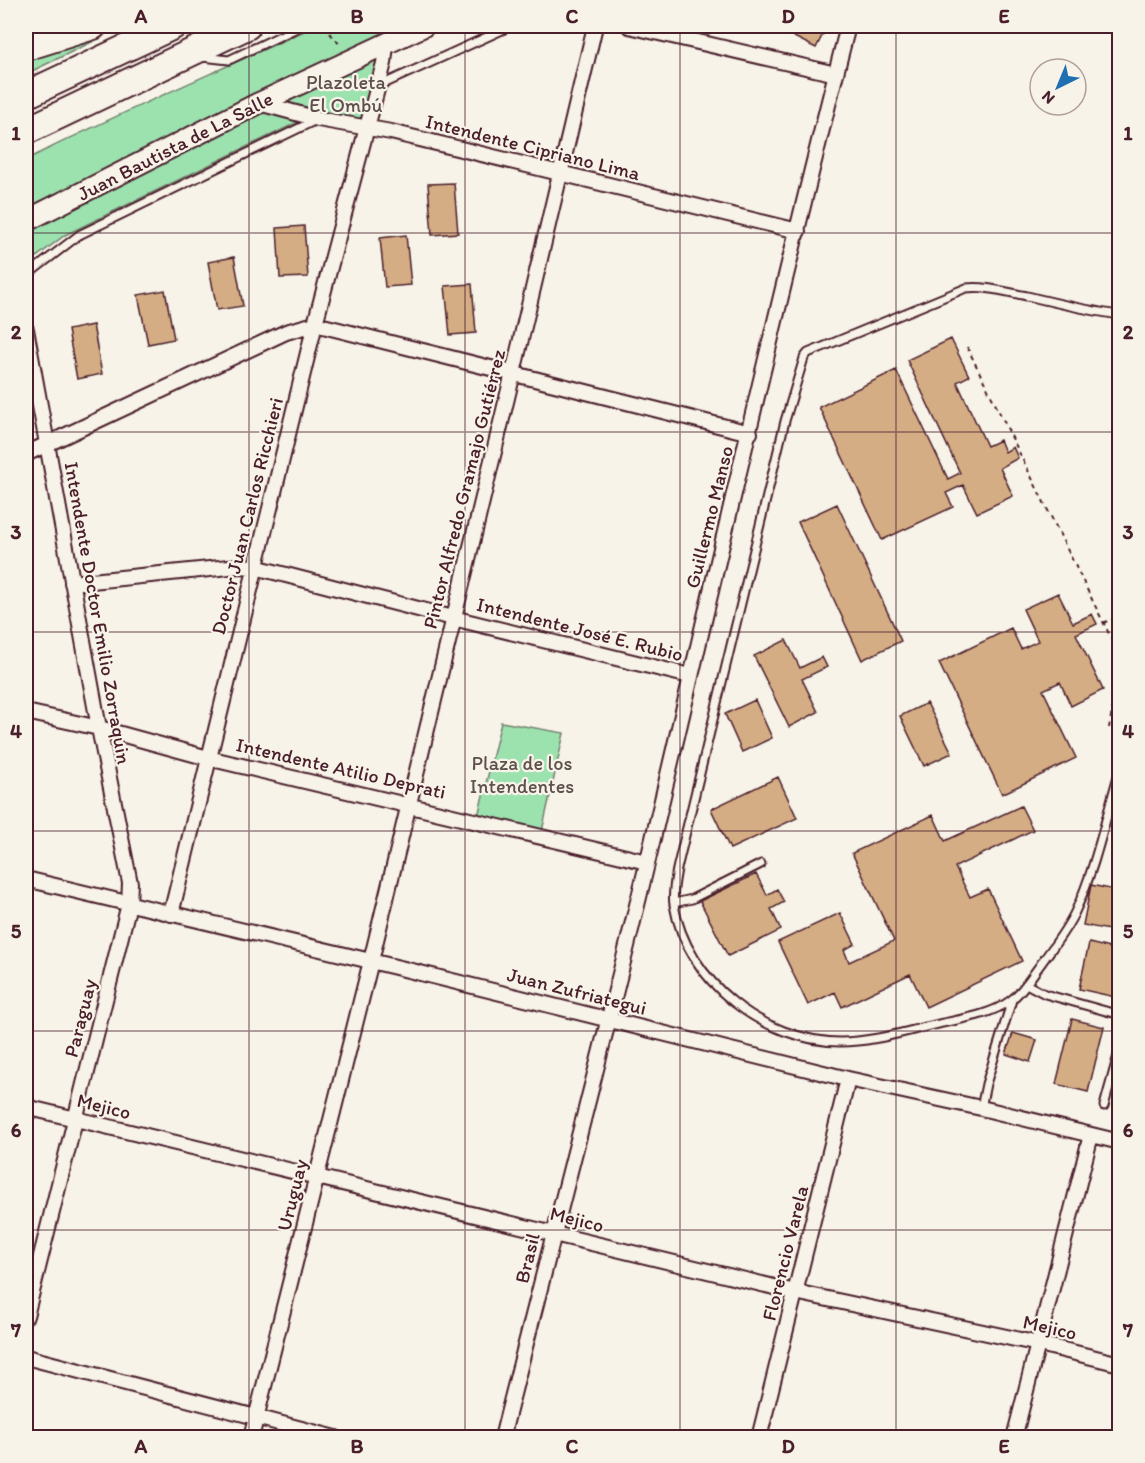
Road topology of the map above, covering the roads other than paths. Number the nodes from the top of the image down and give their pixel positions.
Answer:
1 (93, 26) edge
2 (173, 26) edge
3 (248, 26) edge
4 (301, 26) edge
5 (424, 26) edge
6 (511, 26) edge
7 (595, 26) edge
8 (629, 26) edge
9 (849, 26) edge
10 (386, 44) junction
11 (26, 47) edge
12 (187, 55) junction
13 (836, 74) junction
14 (377, 87) junction
15 (26, 95) edge
16 (259, 104) junction
17 (318, 118) junction
18 (366, 128) junction
19 (29, 130) edge
20 (560, 174) junction
21 (26, 220) edge
22 (798, 231) junction
23 (26, 276) edge
24 (1119, 315) edge
25 (315, 324) junction
26 (26, 328) edge
27 (513, 373) junction
28 (750, 433) junction
29 (48, 444) junction
30 (26, 454) edge
31 (255, 567) junction
32 (72, 583) junction
33 (453, 618) junction
34 (690, 676) junction
35 (26, 712) edge
36 (99, 728) junction
37 (208, 758) junction
38 (1119, 769) edge
39 (409, 804) junction
40 (647, 862) junction
41 (761, 864) dead end
42 (26, 879) edge
43 (674, 903) junction
44 (129, 904) junction
45 (171, 914) junction
46 (371, 961) junction
47 (1026, 984) junction
48 (1012, 1000) junction
49 (1119, 1015) edge
50 (609, 1019) junction
51 (1119, 1048) edge
52 (848, 1079) junction
53 (1104, 1106) dead end
54 (26, 1107) edge
55 (981, 1108) junction
56 (75, 1119) junction
57 (1091, 1135) junction
58 (1119, 1142) edge
59 (316, 1178) junction
60 (553, 1233) junction
61 (795, 1292) junction
62 (26, 1316) edge
63 (1039, 1344) junction
64 (26, 1357) edge
65 (1119, 1364) edge
66 (256, 1417) junction
67 (251, 1437) edge
68 (336, 1437) edge
69 (502, 1437) edge
70 (759, 1437) edge
71 (1014, 1437) edge

1 - 11 highway
2 - 15 highway
3 - 12 highway
4 - 12 lane
5 - 10 street, Juan Bautista de La Salle
6 - 14 lane
7 - 20 street, Pintor Alfredo Gramajo Gutiérrez
8 - 13 street
9 - 13 street, Guillermo Manso
10 - 14 street, Doctor Juan Carlos Ricchieri
10 - 16 street, Juan Bautista de La Salle
12 - 19 highway
13 - 22 street, Guillermo Manso
14 - 18 street, Doctor Juan Carlos Ricchieri
16 - 17 street, Intendente Cipriano Lima
16 - 21 street, Juan Bautista de La Salle
17 - 18 street, Intendente Cipriano Lima
17 - 23 lane
18 - 20 street, Intendente Cipriano Lima
18 - 25 street, Doctor Juan Carlos Ricchieri
20 - 22 street, Intendente Cipriano Lima
20 - 27 street, Pintor Alfredo Gramajo Gutiérrez
22 - 28 street, Guillermo Manso
24 - 43 lane
25 - 27 street
25 - 29 street
25 - 31 street, Doctor Juan Carlos Ricchieri
26 - 29 street, Intendente Doctor Emilio Zorraquin
27 - 28 street
27 - 33 street, Pintor Alfredo Gramajo Gutiérrez
28 - 34 street, Guillermo Manso
29 - 30 street
29 - 32 street, Intendente Doctor Emilio Zorraquin
31 - 32 street, Intendente José E. Rubio
31 - 33 street, Intendente José E. Rubio
31 - 37 street, Doctor Juan Carlos Ricchieri
32 - 36 street, Intendente Doctor Emilio Zorraquin
33 - 34 street, Intendente José E. Rubio
33 - 39 street, Pintor Alfredo Gramajo Gutiérrez
34 - 40 street, Guillermo Manso
35 - 36 street, Intendente Atilio Deprati
36 - 37 street, Intendente Atilio Deprati
36 - 44 street, Intendente Doctor Emilio Zorraquin
37 - 39 street, Intendente Atilio Deprati
37 - 45 street, Doctor Juan Carlos Ricchieri
38 - 47 lane
39 - 40 street, Intendente Atilio Deprati
39 - 46 street, Pintor Alfredo Gramajo Gutiérrez
40 - 50 street, Guillermo Manso
41 - 43 lane
42 - 44 street, Juan Zufriategui
43 - 48 lane
44 - 45 street, Juan Zufriategui
44 - 56 street, Paraguay
45 - 46 street, Juan Zufriategui
46 - 50 street, Juan Zufriategui
46 - 59 street, Uruguay
47 - 48 lane
47 - 49 lane
48 - 55 lane
50 - 52 street, Juan Zufriategui
50 - 60 street, Brasil
51 - 53 lane
52 - 55 street, Juan Zufriategui
52 - 61 street, Florencio Varela
54 - 56 street, Mejico
55 - 57 street, Juan Zufriategui
56 - 59 street, Mejico
56 - 62 street, Paraguay
57 - 58 street, Juan Zufriategui
57 - 63 street
59 - 60 street, Mejico
59 - 66 street, Uruguay
60 - 61 street, Mejico
60 - 69 street, Brasil
61 - 63 street, Mejico
61 - 70 street, Florencio Varela
63 - 65 street, Mejico
63 - 71 street
64 - 66 street
66 - 67 street, Uruguay
66 - 68 street

